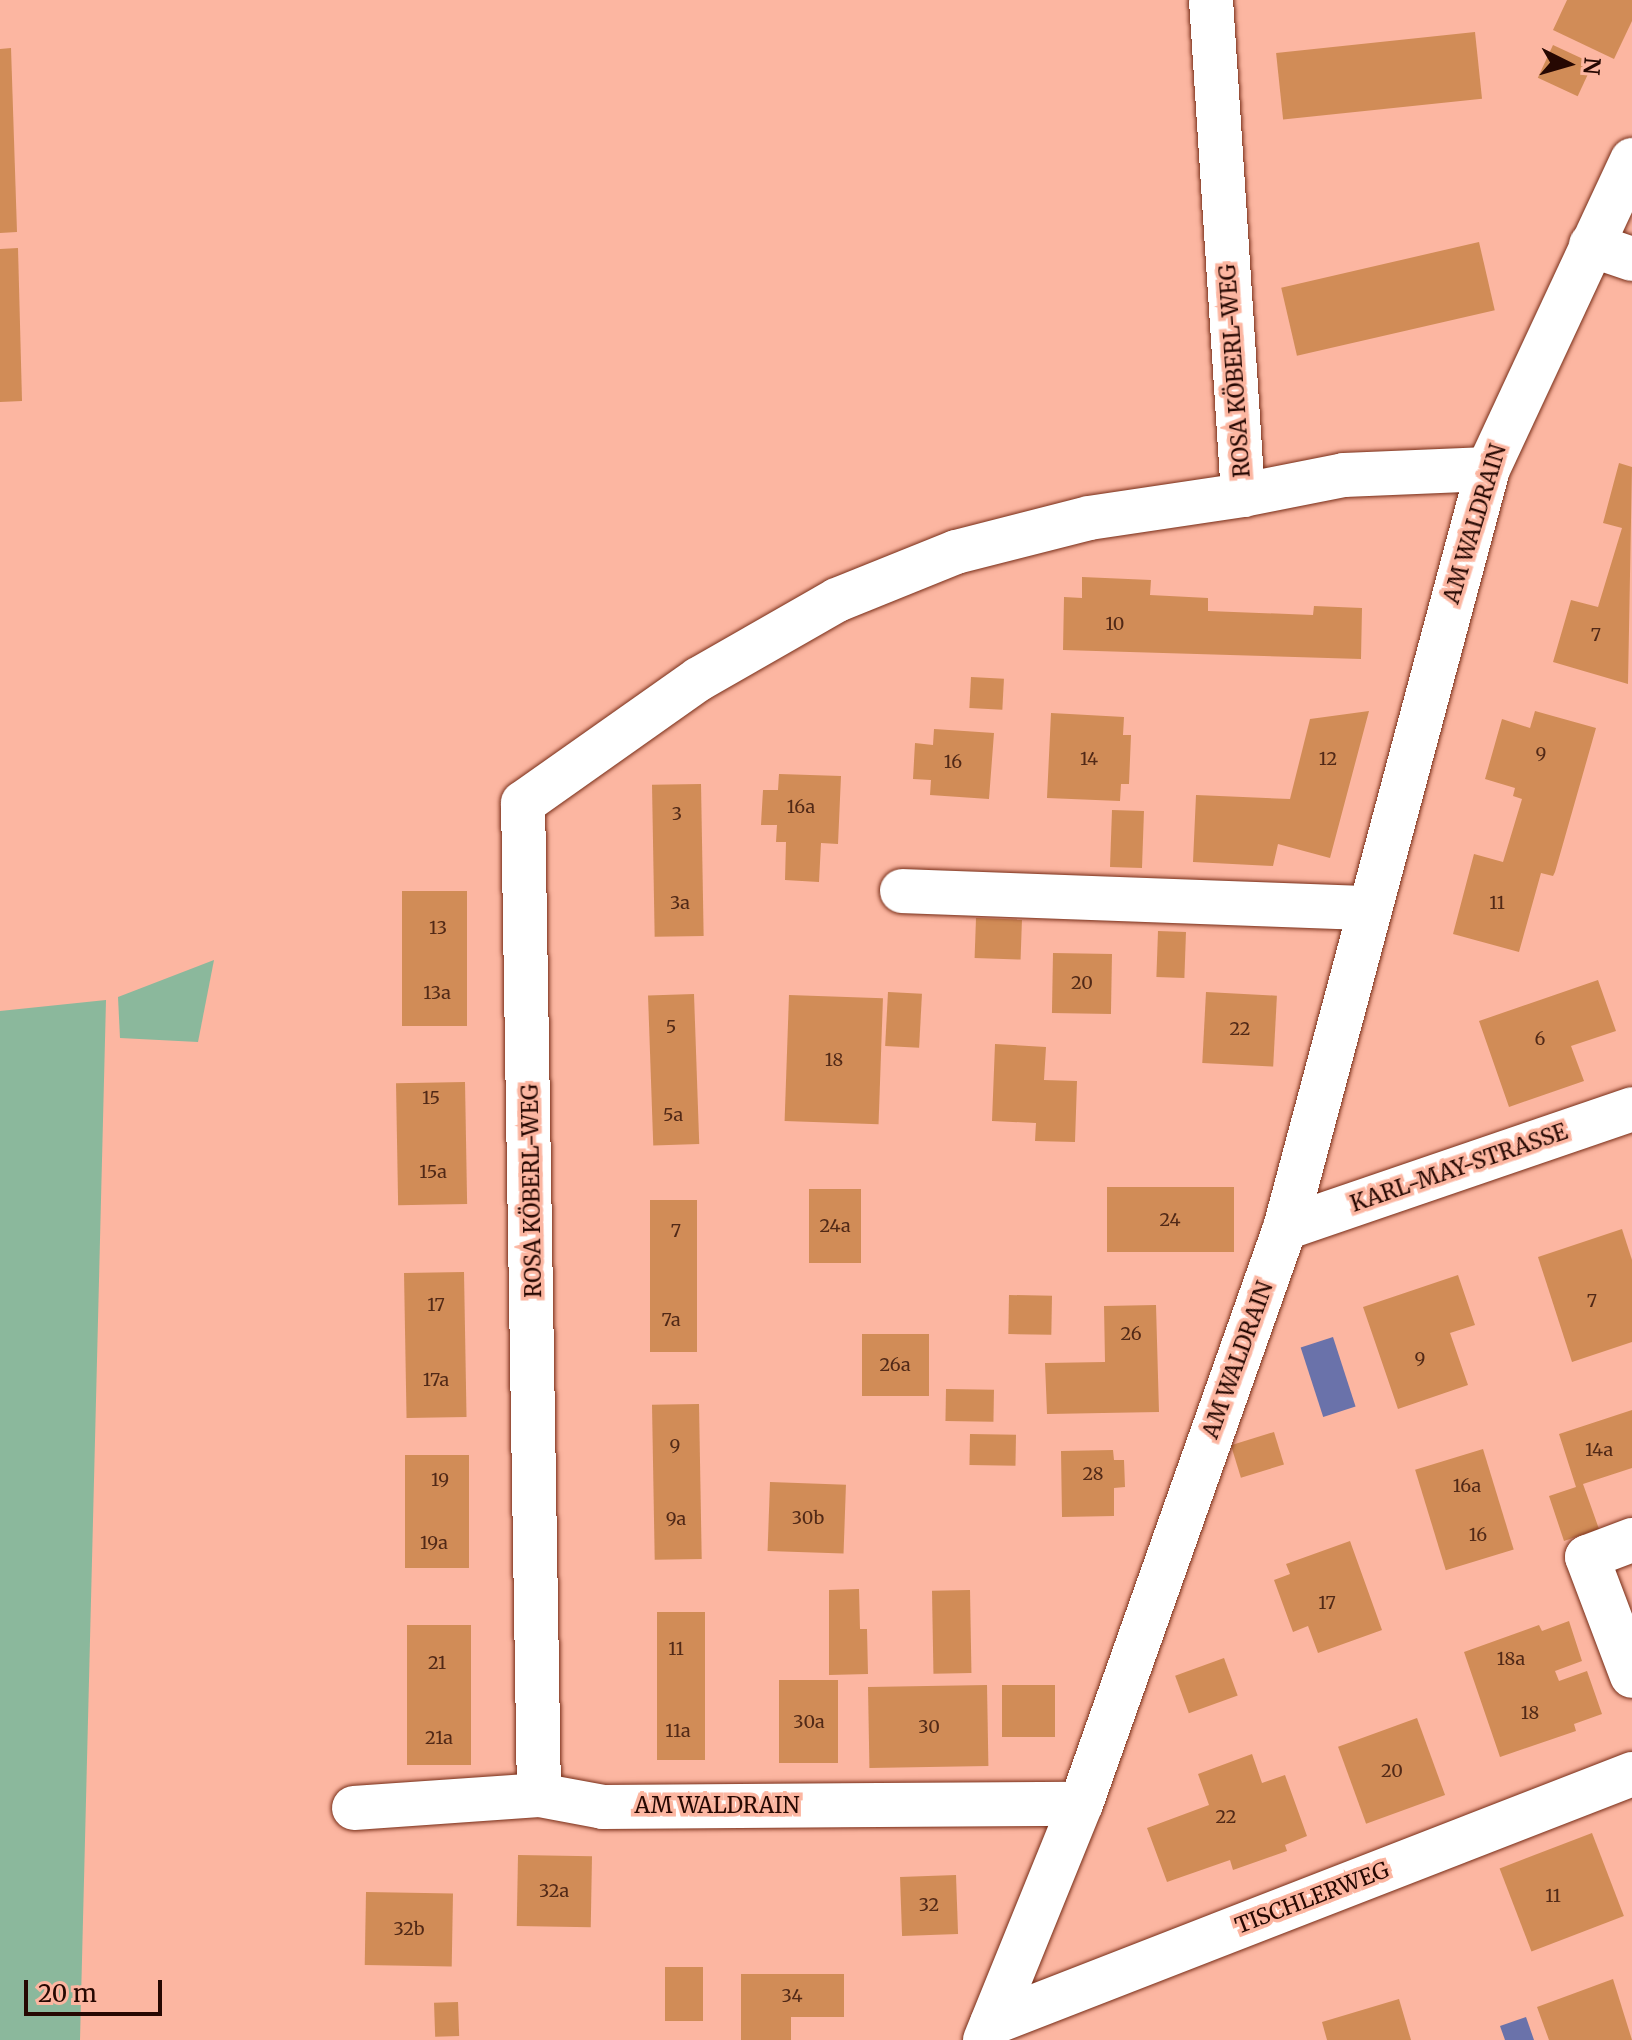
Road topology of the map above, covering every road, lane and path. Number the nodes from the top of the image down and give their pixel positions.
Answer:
1 (1211, 0) edge
2 (1632, 160) edge
3 (1591, 245) junction
4 (1632, 259) edge
5 (1488, 469) junction
6 (1243, 495) junction
7 (902, 891) dead end
8 (1370, 908) junction
9 (1632, 1109) edge
10 (1285, 1228) junction
11 (1632, 1540) edge
12 (1632, 1676) edge
13 (1632, 1774) edge
14 (539, 1795) junction
15 (1081, 1804) junction
16 (354, 1808) dead end
17 (989, 2031) edge

1 - 6 street, ROSA KÖBERL-WEG
2 - 3 street, AM WALDRAIN
3 - 4 street
3 - 5 street, AM WALDRAIN
5 - 6 street, ROSA KÖBERL-WEG
5 - 8 street, AM WALDRAIN
6 - 14 street, ROSA KÖBERL-WEG
7 - 8 street
8 - 10 street, AM WALDRAIN
9 - 10 street, KARL-MAY-STRASSE
10 - 15 street, AM WALDRAIN
11 - 12 street
13 - 17 street, TISCHLERWEG
14 - 15 street, AM WALDRAIN
14 - 16 street, AM WALDRAIN
15 - 17 street, AM WALDRAIN

